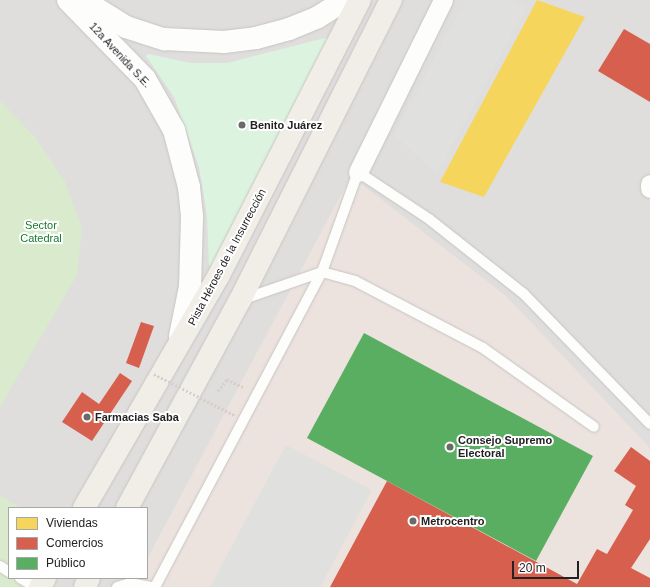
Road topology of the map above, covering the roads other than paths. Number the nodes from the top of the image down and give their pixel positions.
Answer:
1 (68, 0) edge
2 (83, 0) edge
3 (345, 0) edge
4 (360, 0) edge
5 (390, 0) edge
6 (443, 0) edge
7 (358, 172) junction
8 (650, 184) edge
9 (650, 188) edge
10 (322, 272) junction
11 (240, 300) junction
12 (176, 349) junction
13 (650, 424) edge
14 (594, 427) dead end
15 (85, 507) edge
16 (128, 507) edge
17 (22, 579) edge
18 (34, 587) edge
19 (117, 587) edge
20 (151, 587) edge
21 (155, 587) edge

1 - 12 street, 12a Avenida S.E.
2 - 3 street, 12a Avenida S.E.
4 - 12 main road, Pista Héroes de la Insurrección
5 - 11 main road
6 - 7 street
7 - 10 lane
7 - 13 lane
8 - 9 street
10 - 11 lane
10 - 14 lane
10 - 21 lane
11 - 16 main road
12 - 15 main road, Pista Héroes de la Insurrección
17 - 18 lane
19 - 20 lane

